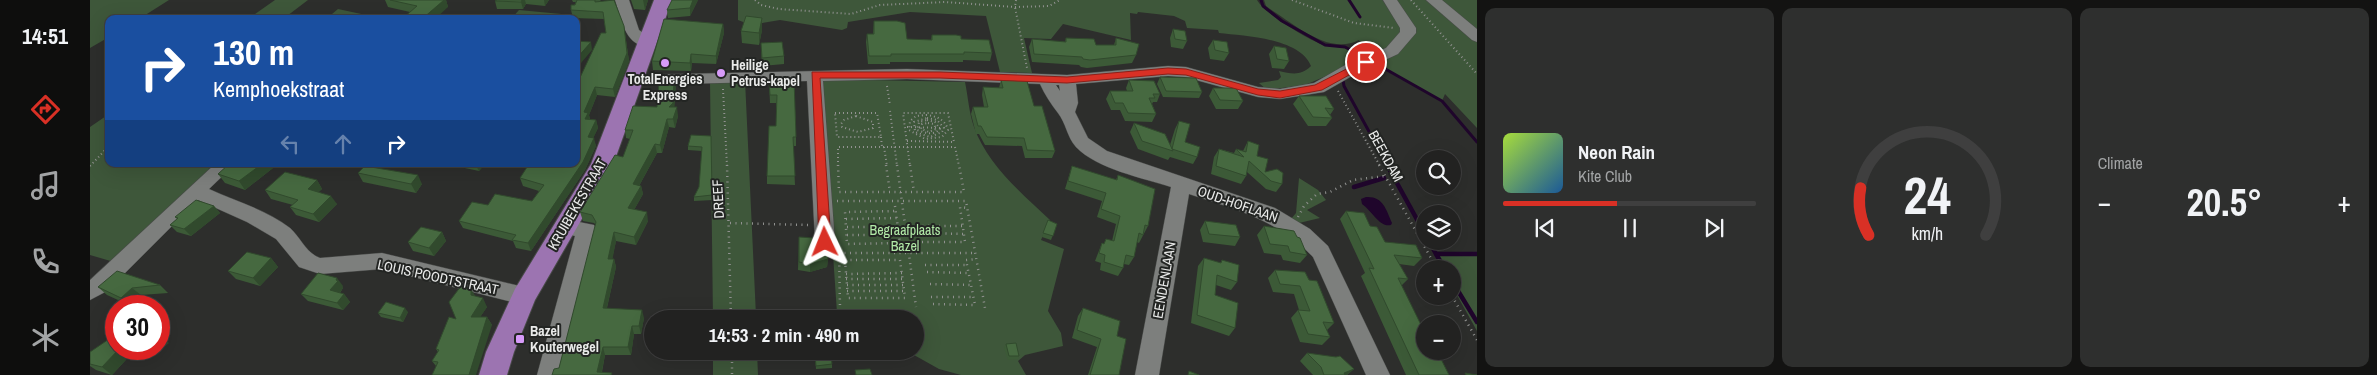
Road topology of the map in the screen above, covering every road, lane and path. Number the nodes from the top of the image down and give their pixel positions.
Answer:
1 (622, 0) edge
2 (664, 0) edge
3 (755, 0) edge
4 (1016, 0) edge
5 (1060, 0) edge
6 (1292, 0) edge
7 (1390, 0) edge
8 (1411, 0) edge
9 (1434, 0) edge
10 (1015, 7) junction
11 (1408, 28) junction
12 (1477, 37) edge
13 (648, 42) junction
14 (885, 74) junction
15 (1477, 74) edge
16 (815, 75) junction
17 (722, 78) junction
18 (1037, 78) junction
19 (634, 80) junction
20 (1067, 80) junction
21 (1328, 83) junction
22 (890, 105) dead end
23 (890, 111) dead end
24 (1067, 112) junction
25 (856, 114) junction
26 (927, 118) junction
27 (836, 124) junction
28 (841, 124) junction
29 (873, 125) junction
30 (879, 125) junction
31 (907, 127) junction
32 (915, 127) junction
33 (921, 128) junction
34 (928, 128) junction
35 (938, 128) junction
36 (947, 128) junction
37 (858, 132) junction
38 (858, 137) junction
39 (881, 137) junction
40 (930, 137) junction
41 (907, 141) junction
42 (883, 147) junction
43 (895, 147) junction
44 (908, 147) junction
45 (105, 150) edge
46 (90, 166) edge
47 (223, 167) edge
48 (1385, 176) junction
49 (1181, 184) junction
50 (195, 191) junction
51 (890, 192) junction
52 (902, 192) junction
53 (914, 192) junction
54 (903, 200) junction
55 (895, 206) dead end
56 (967, 208) junction
57 (837, 209) dead end
58 (895, 211) junction
59 (896, 218) junction
60 (845, 219) junction
61 (730, 223) junction
62 (917, 226) dead end
63 (963, 226) junction
64 (1293, 226) junction
65 (564, 227) junction
66 (846, 227) junction
67 (898, 227) junction
68 (918, 234) dead end
69 (964, 234) junction
70 (847, 235) junction
71 (899, 235) junction
72 (829, 237) junction
73 (922, 242) dead end
74 (839, 253) junction
75 (910, 253) junction
76 (975, 253) junction
77 (976, 260) junction
78 (1432, 260) edge
79 (925, 265) dead end
80 (967, 265) junction
81 (927, 272) dead end
82 (902, 273) junction
83 (968, 273) junction
84 (846, 274) junction
85 (846, 279) junction
86 (903, 279) junction
87 (930, 284) dead end
88 (847, 285) junction
89 (904, 285) junction
90 (971, 285) junction
91 (90, 291) edge
92 (847, 291) junction
93 (904, 291) junction
94 (524, 296) junction
95 (931, 297) dead end
96 (973, 297) junction
97 (933, 304) dead end
98 (1457, 305) edge
99 (840, 307) dead end
100 (916, 307) dead end
101 (985, 308) dead end
102 (732, 310) edge
103 (1477, 340) edge
104 (732, 360) edge
105 (493, 375) edge
106 (549, 375) edge
107 (732, 375) edge
108 (1147, 375) edge
109 (1378, 375) edge

1 - 13 street
2 - 13 main road, KRUIBEKESTRAAT
3 - 10 path
4 - 10 path
5 - 10 path
6 - 11 path
7 - 11 street
8 - 15 path
9 - 12 street
10 - 18 path
11 - 21 street
13 - 19 main road, KRUIBEKESTRAAT
14 - 16 street
14 - 18 street
14 - 22 path
16 - 17 street
16 - 72 street
17 - 19 street
17 - 61 path, DREEF
18 - 20 street
18 - 24 street, OUD-HOFLAAN
19 - 65 main road, KRUIBEKESTRAAT
20 - 21 street
20 - 24 street, OUD-HOFLAAN
21 - 48 path, BEEKDAM
23 - 43 path
24 - 49 street, OUD-HOFLAAN
25 - 27 path
25 - 28 path
25 - 29 path
25 - 30 path
26 - 31 path
26 - 31 path
26 - 32 path
26 - 33 path
26 - 34 path
26 - 35 path
26 - 36 path
26 - 36 path
27 - 28 path
27 - 38 path
28 - 37 path
29 - 30 path
29 - 37 path
30 - 39 path
31 - 32 path
31 - 40 path
31 - 41 path
32 - 33 path
32 - 40 path
33 - 34 path
33 - 40 path
34 - 35 path
34 - 40 path
35 - 36 path
35 - 40 path
36 - 40 path
36 - 40 path
37 - 38 path
38 - 39 path
39 - 42 path
40 - 41 path
41 - 44 path
42 - 43 path
42 - 51 path
42 - 51 path
43 - 44 path
43 - 52 path
44 - 53 path
44 - 53 path
45 - 46 path
47 - 50 street
48 - 64 path
48 - 78 path, BEEKDAM
49 - 64 street, OUD-HOFLAAN
49 - 108 street, EENDENLAAN
50 - 91 street
50 - 94 street, LOUIS POODTSTRAAT
51 - 52 path
52 - 53 path
52 - 54 path
54 - 56 path
54 - 57 path
54 - 75 path
55 - 58 path
56 - 63 path
56 - 76 path
58 - 59 path
58 - 60 path
59 - 60 path
59 - 67 path
60 - 66 path
61 - 72 path
61 - 102 path, DREEF
62 - 63 path
63 - 69 path
64 - 109 street, OUD-HOFLAAN
65 - 94 main road, KRUIBEKESTRAAT
65 - 106 street
66 - 67 path
66 - 70 path
67 - 71 path
68 - 69 path
69 - 73 path
70 - 71 path
70 - 71 path
72 - 74 path
74 - 75 path
74 - 99 path
75 - 76 path
75 - 100 path
76 - 77 path
77 - 80 path
77 - 101 path
79 - 80 path
80 - 83 path
81 - 83 path
82 - 84 path
82 - 84 path
82 - 86 path
83 - 90 path
84 - 85 path
85 - 86 path
85 - 88 path
86 - 89 path
87 - 90 path
88 - 89 path
88 - 92 path
89 - 93 path
90 - 96 path
92 - 93 path
92 - 93 path
94 - 105 main road, KRUIBEKESTRAAT
95 - 96 path
96 - 97 path
98 - 103 path
104 - 107 path

